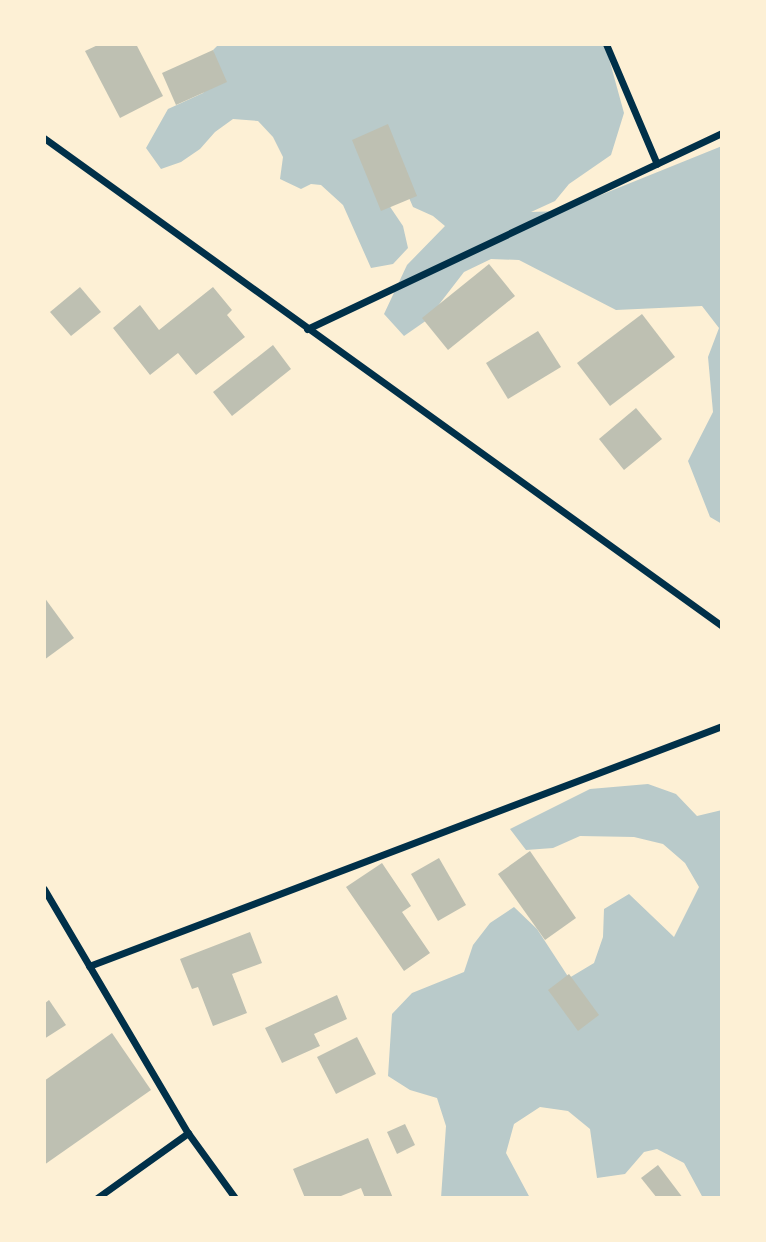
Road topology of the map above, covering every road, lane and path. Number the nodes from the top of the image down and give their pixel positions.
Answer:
1 (606, 44) edge
2 (722, 133) edge
3 (44, 138) edge
4 (657, 164) junction
5 (307, 329) junction
6 (722, 626) edge
7 (722, 726) edge
8 (44, 889) edge
9 (89, 966) junction
10 (188, 1133) junction
11 (97, 1198) edge
12 (235, 1198) edge

1 - 4 street
2 - 4 street
3 - 5 street
4 - 5 street
5 - 6 street
7 - 9 street
8 - 9 street
9 - 10 street
10 - 11 street
10 - 12 street

